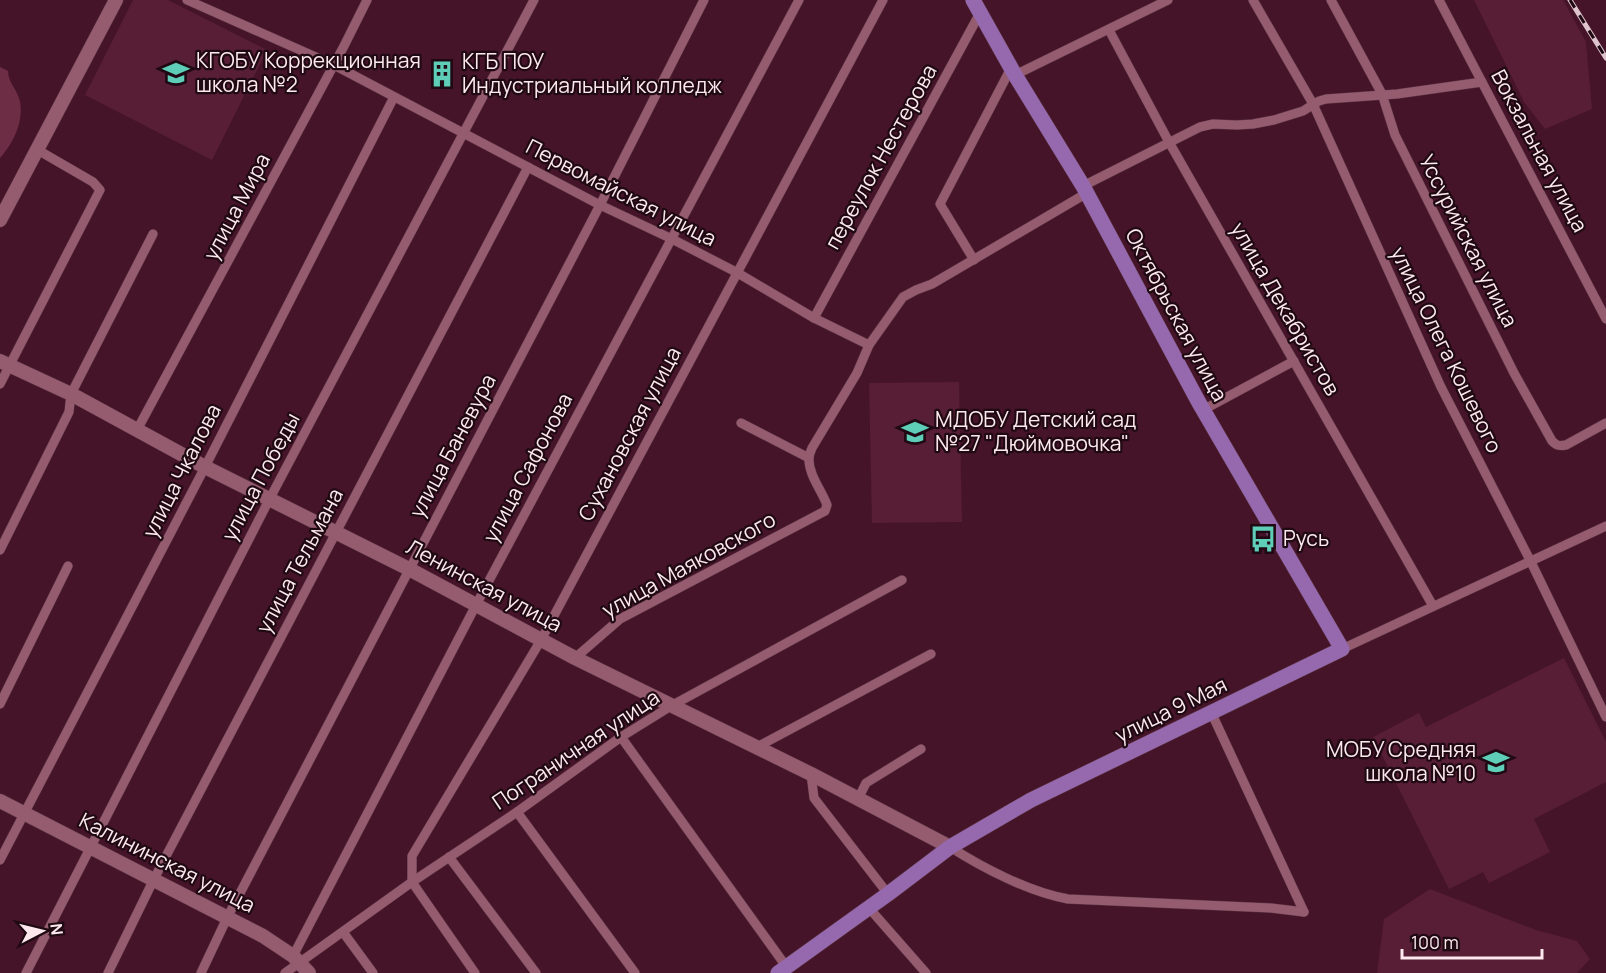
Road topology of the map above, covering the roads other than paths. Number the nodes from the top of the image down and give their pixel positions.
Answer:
1 (116, 0) edge
2 (187, 0) edge
3 (367, 0) edge
4 (534, 0) edge
5 (704, 0) edge
6 (799, 0) edge
7 (883, 0) edge
8 (1168, 0) edge
9 (1253, 0) edge
10 (1331, 0) edge
11 (1439, 0) edge
12 (977, 7) edge
13 (1109, 30) junction
14 (334, 64) junction
15 (1013, 71) junction
16 (1482, 82) junction
17 (1382, 94) junction
18 (393, 97) junction
19 (1313, 104) junction
20 (463, 132) junction
21 (1169, 142) junction
22 (36, 149) junction
23 (528, 167) junction
24 (1085, 189) junction
25 (600, 205) junction
26 (0, 220) edge
27 (153, 234) dead end
28 (672, 239) junction
29 (974, 260) junction
30 (736, 272) junction
31 (814, 318) junction
32 (1606, 319) edge
33 (869, 345) junction
34 (1294, 361) junction
35 (5, 363) edge
36 (0, 384) edge
37 (71, 394) junction
38 (1203, 410) junction
39 (741, 423) dead end
40 (1606, 423) edge
41 (137, 430) junction
42 (809, 458) junction
43 (205, 467) junction
44 (269, 500) junction
45 (1606, 526) edge
46 (334, 533) junction
47 (0, 550) edge
48 (1531, 562) junction
49 (68, 566) dead end
50 (408, 569) junction
51 (902, 580) dead end
52 (476, 605) junction
53 (1433, 606) junction
54 (541, 640) junction
55 (1342, 649) junction
56 (931, 654) dead end
57 (575, 657) junction
58 (0, 704) edge
59 (671, 706) junction
60 (1212, 714) junction
61 (1606, 717) edge
62 (621, 737) junction
63 (757, 747) junction
64 (921, 749) dead end
65 (811, 774) junction
66 (858, 799) junction
67 (0, 801) edge
68 (517, 812) junction
69 (24, 813) junction
70 (950, 847) junction
71 (91, 848) junction
72 (449, 857) junction
73 (0, 860) edge
74 (154, 879) junction
75 (412, 882) junction
76 (888, 894) junction
77 (868, 908) junction
78 (227, 918) junction
79 (343, 932) junction
80 (296, 959) junction
81 (785, 971) edge
82 (26, 973) edge
83 (108, 973) edge
84 (201, 973) edge
85 (285, 973) edge
86 (309, 973) edge
87 (373, 973) edge
88 (476, 973) edge
89 (536, 973) edge
90 (634, 973) edge
91 (926, 973) edge

1 - 22 main road
2 - 14 street, Первомайская улица
3 - 14 street, улица Мира
4 - 20 street, улица Победы
5 - 25 street, улица Баневура
6 - 28 street, улица Сафонова
7 - 30 street, Сухановская улица
8 - 13 street
9 - 19 street, улица Олега Кошевого
10 - 17 street, Уссурийская улица
11 - 16 street, Вокзальная улица
12 - 15 main road, Октябрьская улица
12 - 31 street, переулок Нестерова
13 - 15 street
13 - 21 street, улица Декабристов
14 - 18 street, Первомайская улица
14 - 41 street, улица Мира
15 - 24 main road, Октябрьская улица
15 - 29 street
16 - 17 street
16 - 32 street, Вокзальная улица
17 - 19 street
17 - 40 street, Уссурийская улица
18 - 20 street, Первомайская улица
18 - 43 street, улица Чкалова
19 - 21 street
19 - 48 street, улица Олега Кошевого
20 - 23 street, Первомайская улица
20 - 44 street, улица Победы
21 - 24 street
21 - 34 street, улица Декабристов
22 - 26 main road
22 - 35 street
23 - 25 street, Первомайская улица
23 - 46 street, улица Тельмана
24 - 29 street
24 - 38 main road, Октябрьская улица
25 - 28 street, Первомайская улица
25 - 50 street, улица Баневура
27 - 37 street
28 - 30 street, Первомайская улица
28 - 52 street, улица Сафонова
29 - 33 street
30 - 31 street, Первомайская улица
30 - 54 street, Сухановская улица
31 - 33 street, Первомайская улица
33 - 42 street
34 - 38 street
34 - 53 street, улица Декабристов
35 - 36 street
35 - 37 main road, Ленинская улица
37 - 41 main road, Ленинская улица
37 - 47 street
38 - 55 main road, Октябрьская улица
39 - 42 street
41 - 43 main road, Ленинская улица
42 - 57 street, улица Маяковского
43 - 44 main road, Ленинская улица
43 - 69 street, улица Чкалова
44 - 46 main road, Ленинская улица
44 - 71 street, улица Победы
45 - 48 street, улица 9 Мая
46 - 50 main road, Ленинская улица
46 - 74 street, улица Тельмана
48 - 53 street, улица 9 Мая
48 - 61 street, улица Олега Кошевого
49 - 58 street
50 - 52 main road, Ленинская улица
50 - 78 street, улица Баневура
51 - 59 street, Пограничная улица
52 - 54 main road, Ленинская улица
52 - 80 street, улица Сафонова
53 - 55 street, улица 9 Мая
54 - 57 main road, Ленинская улица
54 - 75 street, Сухановская улица
55 - 60 main road, улица 9 Мая
56 - 63 street
57 - 59 main road, Ленинская улица
59 - 62 street, Пограничная улица
59 - 63 main road, Ленинская улица
60 - 70 main road, улица 9 Мая
60 - 70 street
62 - 68 street, Пограничная улица
62 - 81 street
63 - 65 main road, Ленинская улица
64 - 66 street
65 - 66 main road, Ленинская улица
65 - 76 street
66 - 70 main road, Ленинская улица
67 - 69 main road, Калининская улица
68 - 72 street, Пограничная улица
68 - 90 street
69 - 71 main road, Калининская улица
69 - 73 street, улица Чкалова
70 - 76 main road, улица 9 Мая
71 - 74 main road, Калининская улица
71 - 82 street, улица Победы
72 - 75 street, Пограничная улица
72 - 89 street
74 - 78 main road, Калининская улица
74 - 83 street, улица Тельмана
75 - 79 street, Пограничная улица
75 - 88 street
76 - 77 main road, улица 9 Мая
77 - 81 main road, улица 9 Мая
77 - 91 street
78 - 80 main road, Калининская улица
78 - 84 street, улица Баневура
79 - 80 street, Пограничная улица
79 - 87 street
80 - 85 street, Пограничная улица
80 - 86 main road, Калининская улица

